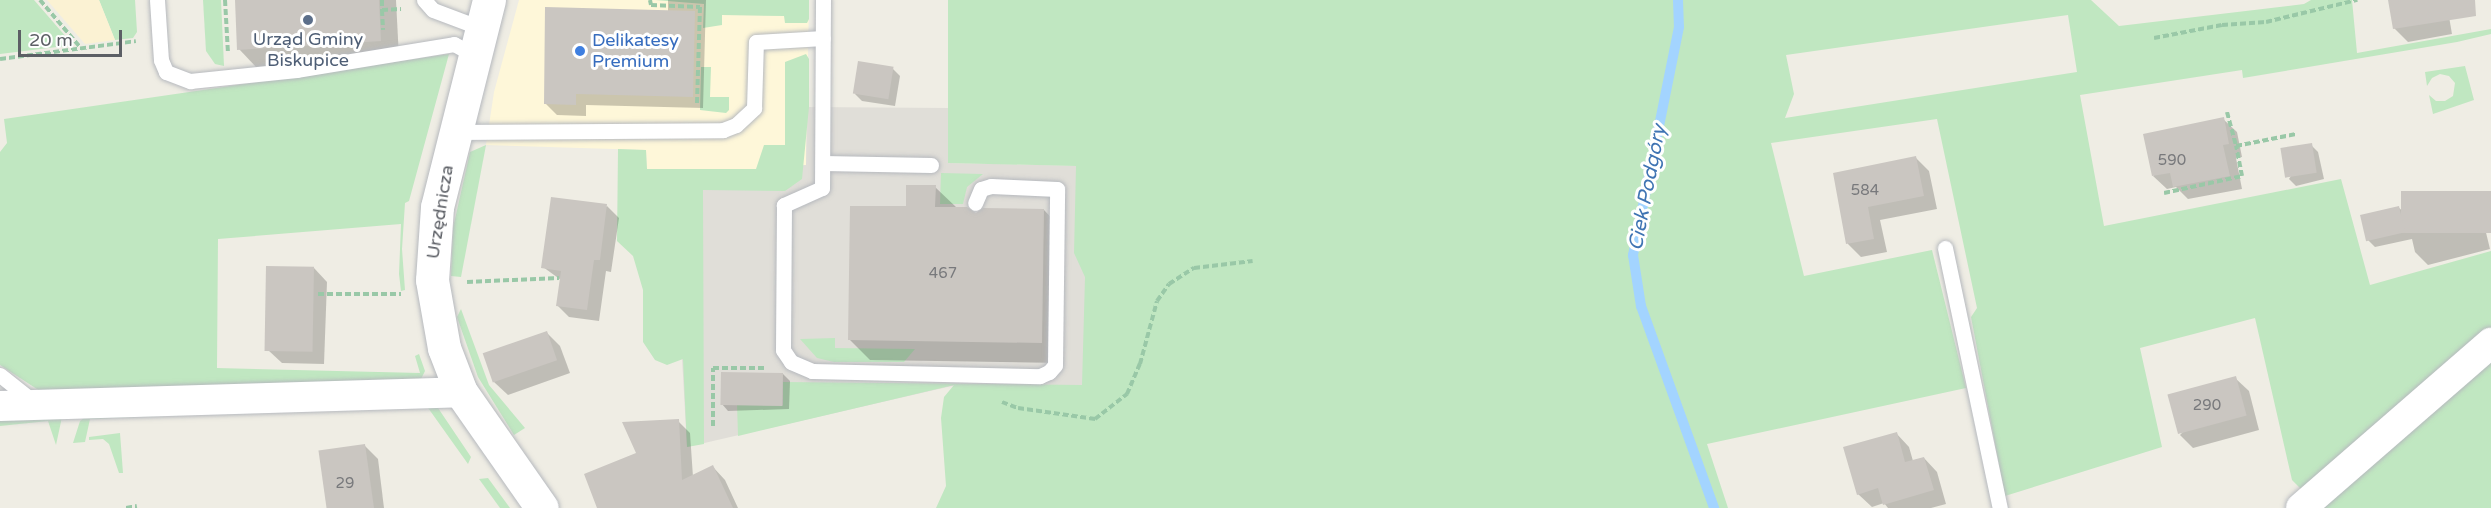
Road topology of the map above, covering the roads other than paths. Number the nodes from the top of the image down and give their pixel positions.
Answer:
1 (157, 0) edge
2 (424, 0) edge
3 (823, 0) edge
4 (481, 28) edge
5 (823, 38) junction
6 (455, 132) junction
7 (823, 163) junction
8 (931, 165) dead end
9 (975, 203) dead end
10 (1945, 248) dead end
11 (2491, 343) edge
12 (0, 375) edge
13 (461, 392) junction
14 (36, 404) junction
15 (0, 406) edge
16 (542, 508) edge
17 (2000, 508) edge
18 (2301, 508) edge

1 - 4 lane
2 - 4 lane
3 - 5 lane
4 - 6 street, Urzędnicza
5 - 6 lane
5 - 7 lane
6 - 13 street, Urzędnicza
7 - 8 lane
7 - 9 lane
10 - 17 lane
11 - 18 street
12 - 14 lane
13 - 14 street
13 - 16 street, Urzędnicza
14 - 15 street

